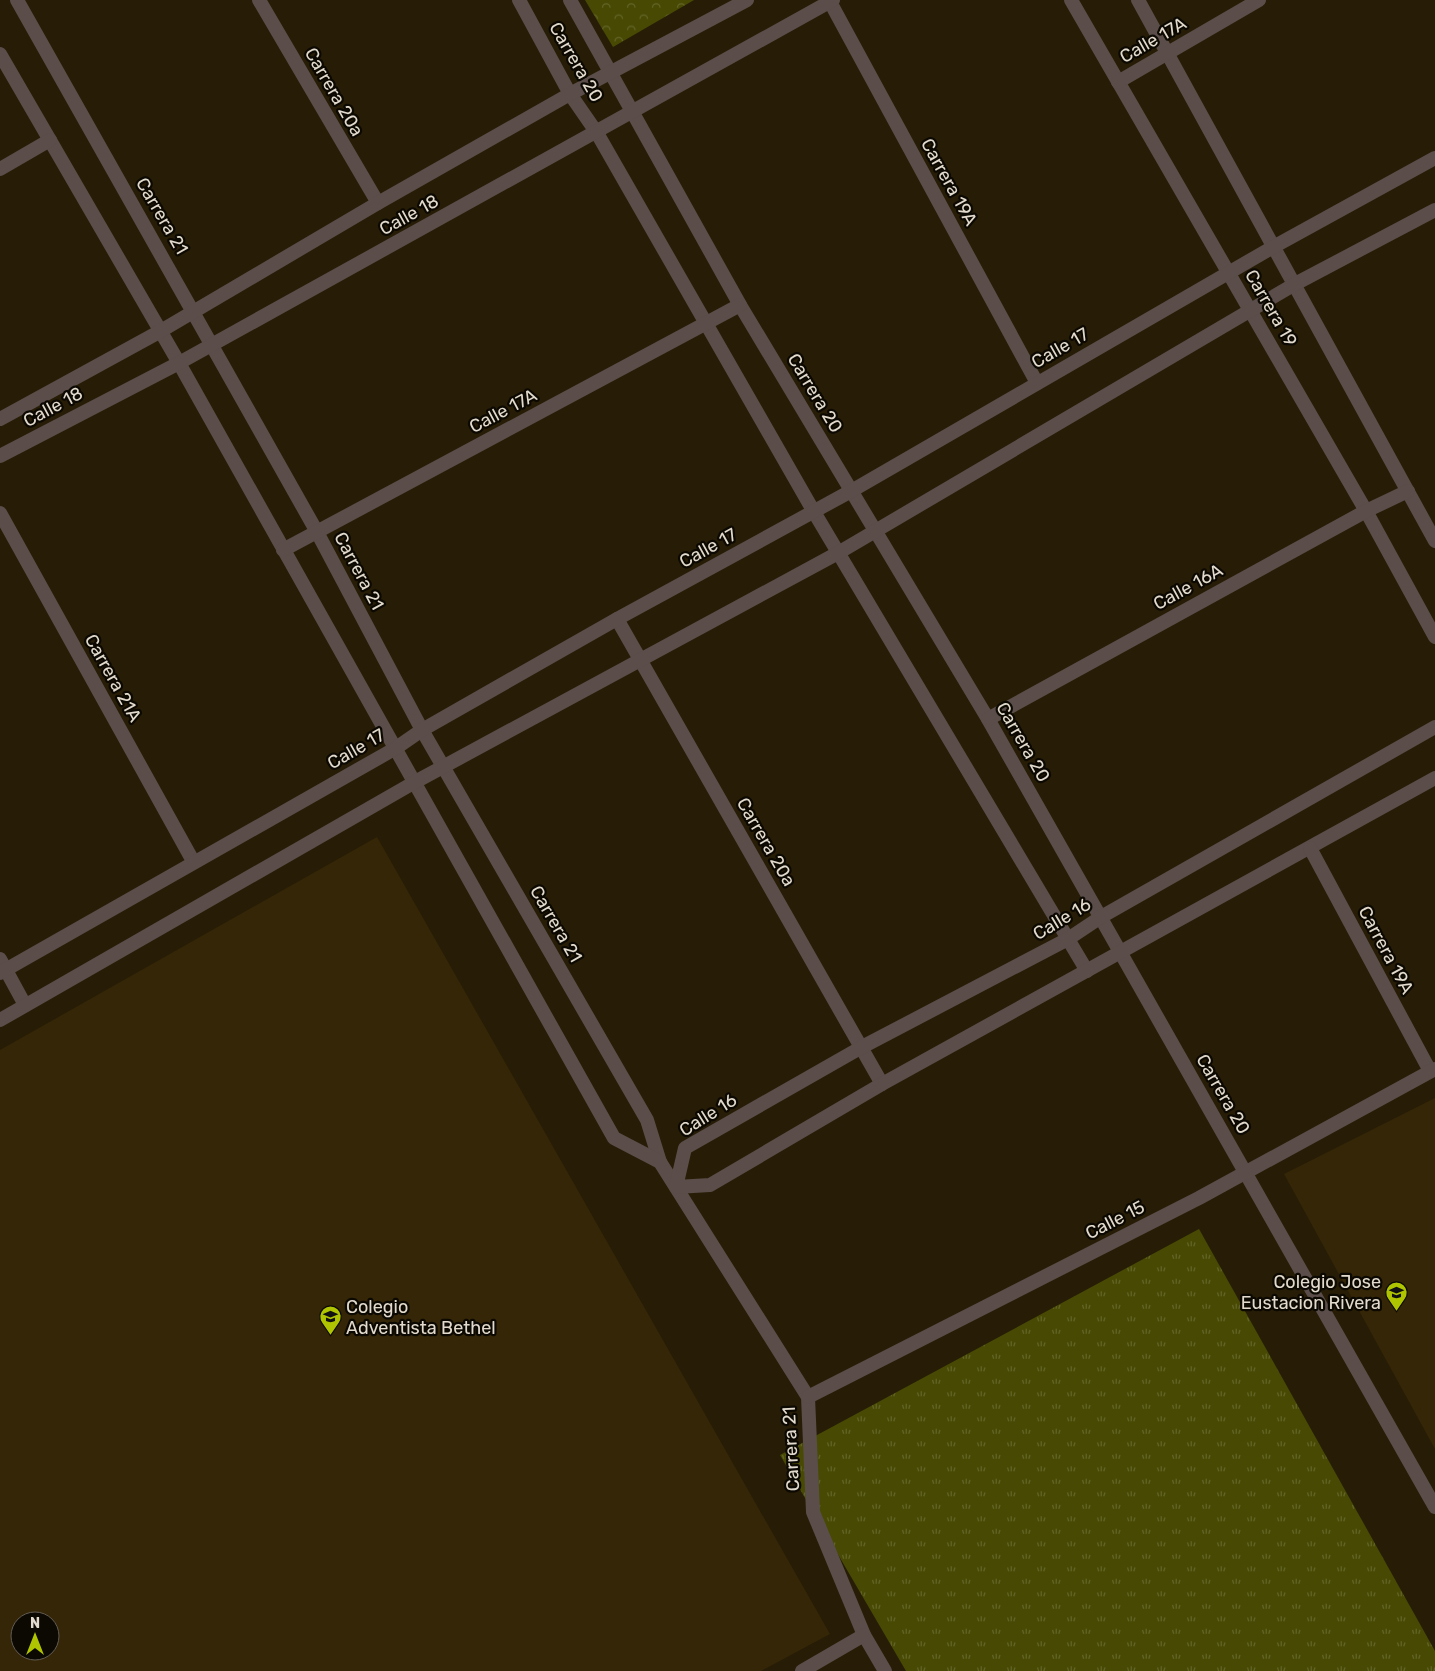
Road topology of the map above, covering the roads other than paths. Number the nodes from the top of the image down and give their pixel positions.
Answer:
1 (17, 0) edge
2 (259, 0) edge
3 (519, 0) edge
4 (570, 0) edge
5 (747, 0) edge
6 (1071, 0) edge
7 (1138, 0) edge
8 (1259, 0) edge
9 (830, 1) edge
10 (1167, 53) junction
11 (0, 54) edge
12 (611, 73) junction
13 (1118, 82) junction
14 (570, 94) junction
15 (633, 110) junction
16 (596, 133) junction
17 (50, 140) junction
18 (1435, 158) edge
19 (0, 169) edge
20 (378, 203) junction
21 (1435, 210) edge
22 (1275, 246) junction
23 (1229, 273) junction
24 (1295, 284) junction
25 (740, 305) junction
26 (194, 310) junction
27 (1251, 311) junction
28 (706, 324) junction
29 (159, 332) junction
30 (212, 344) junction
31 (179, 363) junction
32 (1037, 383) junction
33 (0, 419) edge
34 (0, 456) edge
35 (853, 490) junction
36 (1408, 492) junction
37 (1366, 511) junction
38 (814, 512) junction
39 (0, 513) edge
40 (876, 530) junction
41 (317, 532) junction
42 (1435, 541) edge
43 (283, 550) junction
44 (838, 553) junction
45 (617, 619) junction
46 (1435, 637) edge
47 (639, 660) junction
48 (988, 719) junction
49 (1435, 727) edge
50 (422, 730) junction
51 (396, 748) junction
52 (444, 766) junction
53 (1435, 778) edge
54 (415, 782) junction
55 (1310, 848) junction
56 (193, 862) junction
57 (1101, 917) junction
58 (1068, 939) junction
59 (1122, 953) junction
60 (2, 967) edge
61 (1087, 971) junction
62 (25, 1005) junction
63 (0, 1020) edge
64 (862, 1047) junction
65 (1433, 1070) edge
66 (882, 1084) junction
67 (660, 1162) junction
68 (1246, 1172) junction
69 (676, 1188) junction
70 (808, 1397) junction
71 (1435, 1507) edge
72 (864, 1635) junction
73 (802, 1671) edge
74 (885, 1671) edge

1 - 26 street, Carrera 21
2 - 20 street, Carrera 20a
3 - 14 street, Carrera 20
4 - 12 street, Carrera 20
5 - 12 street, Calle 18
6 - 13 street, Carrera 19
7 - 10 street, Carrera 19
8 - 10 street, Calle 17A
9 - 15 street, Calle 18
9 - 32 street, Carrera 19A
10 - 13 street, Calle 17A
10 - 22 street, Carrera 19
11 - 17 street
12 - 14 street, Calle 18
12 - 15 street, Carrera 20
13 - 23 street, Carrera 19
14 - 16 street, Carrera 20
14 - 20 street, Calle 18
15 - 16 street, Calle 18
15 - 25 street, Carrera 20
16 - 28 street, Carrera 20
16 - 30 street, Calle 18
17 - 19 street
17 - 29 street
18 - 22 street, Calle 17
20 - 26 street, Calle 18
21 - 24 street
22 - 23 street, Calle 17
22 - 24 street, Carrera 19
23 - 27 street, Carrera 19
23 - 32 street, Calle 17
24 - 27 street
24 - 36 street, Carrera 19
25 - 28 street, Calle 17A
25 - 35 street, Carrera 20
26 - 29 street, Calle 18
26 - 30 street, Carrera 21
27 - 37 street, Carrera 19
27 - 40 street
28 - 38 street, Carrera 20
28 - 41 street, Calle 17A
29 - 31 street
29 - 33 street, Calle 18
30 - 31 street, Calle 18
30 - 41 street, Carrera 21
31 - 34 street, Calle 18
31 - 43 street
32 - 35 street, Calle 17
35 - 38 street, Calle 17
35 - 40 street, Carrera 20
36 - 37 street, Calle 16A
36 - 42 street, Carrera 19
37 - 46 street, Carrera 19
37 - 48 street, Calle 16A
38 - 44 street, Carrera 20
38 - 45 street, Calle 17
39 - 56 street, Carrera 21A
40 - 44 street
40 - 48 street, Carrera 20
41 - 43 street, Calle 17A
41 - 50 street, Carrera 21
43 - 51 street
44 - 47 street
44 - 58 street, Carrera 20
45 - 47 street, Carrera 20a
45 - 50 street, Calle 17
47 - 52 street
47 - 64 street, Carrera 20a
48 - 57 street, Carrera 20
49 - 57 street, Calle 16
50 - 51 street, Calle 17
50 - 52 street, Carrera 21
51 - 54 street
51 - 56 street, Calle 17
52 - 54 street
52 - 67 street, Carrera 21
53 - 55 street
54 - 62 street
54 - 67 street
55 - 59 street
55 - 65 street, Carrera 19A
56 - 60 street, Calle 17
57 - 58 street, Calle 16
57 - 59 street, Carrera 20
58 - 61 street, Carrera 20
58 - 64 street, Calle 16
59 - 61 street
59 - 68 street, Carrera 20
60 - 62 street
61 - 66 street
62 - 63 street
64 - 66 street, Carrera 20a
64 - 69 street, Calle 16
65 - 68 street, Calle 15
66 - 69 street
67 - 69 street, Carrera 21
68 - 70 street, Calle 15
68 - 71 street, Carrera 20
69 - 70 street, Carrera 21
70 - 72 street, Carrera 21
72 - 73 street
72 - 74 street, Carrera 21

